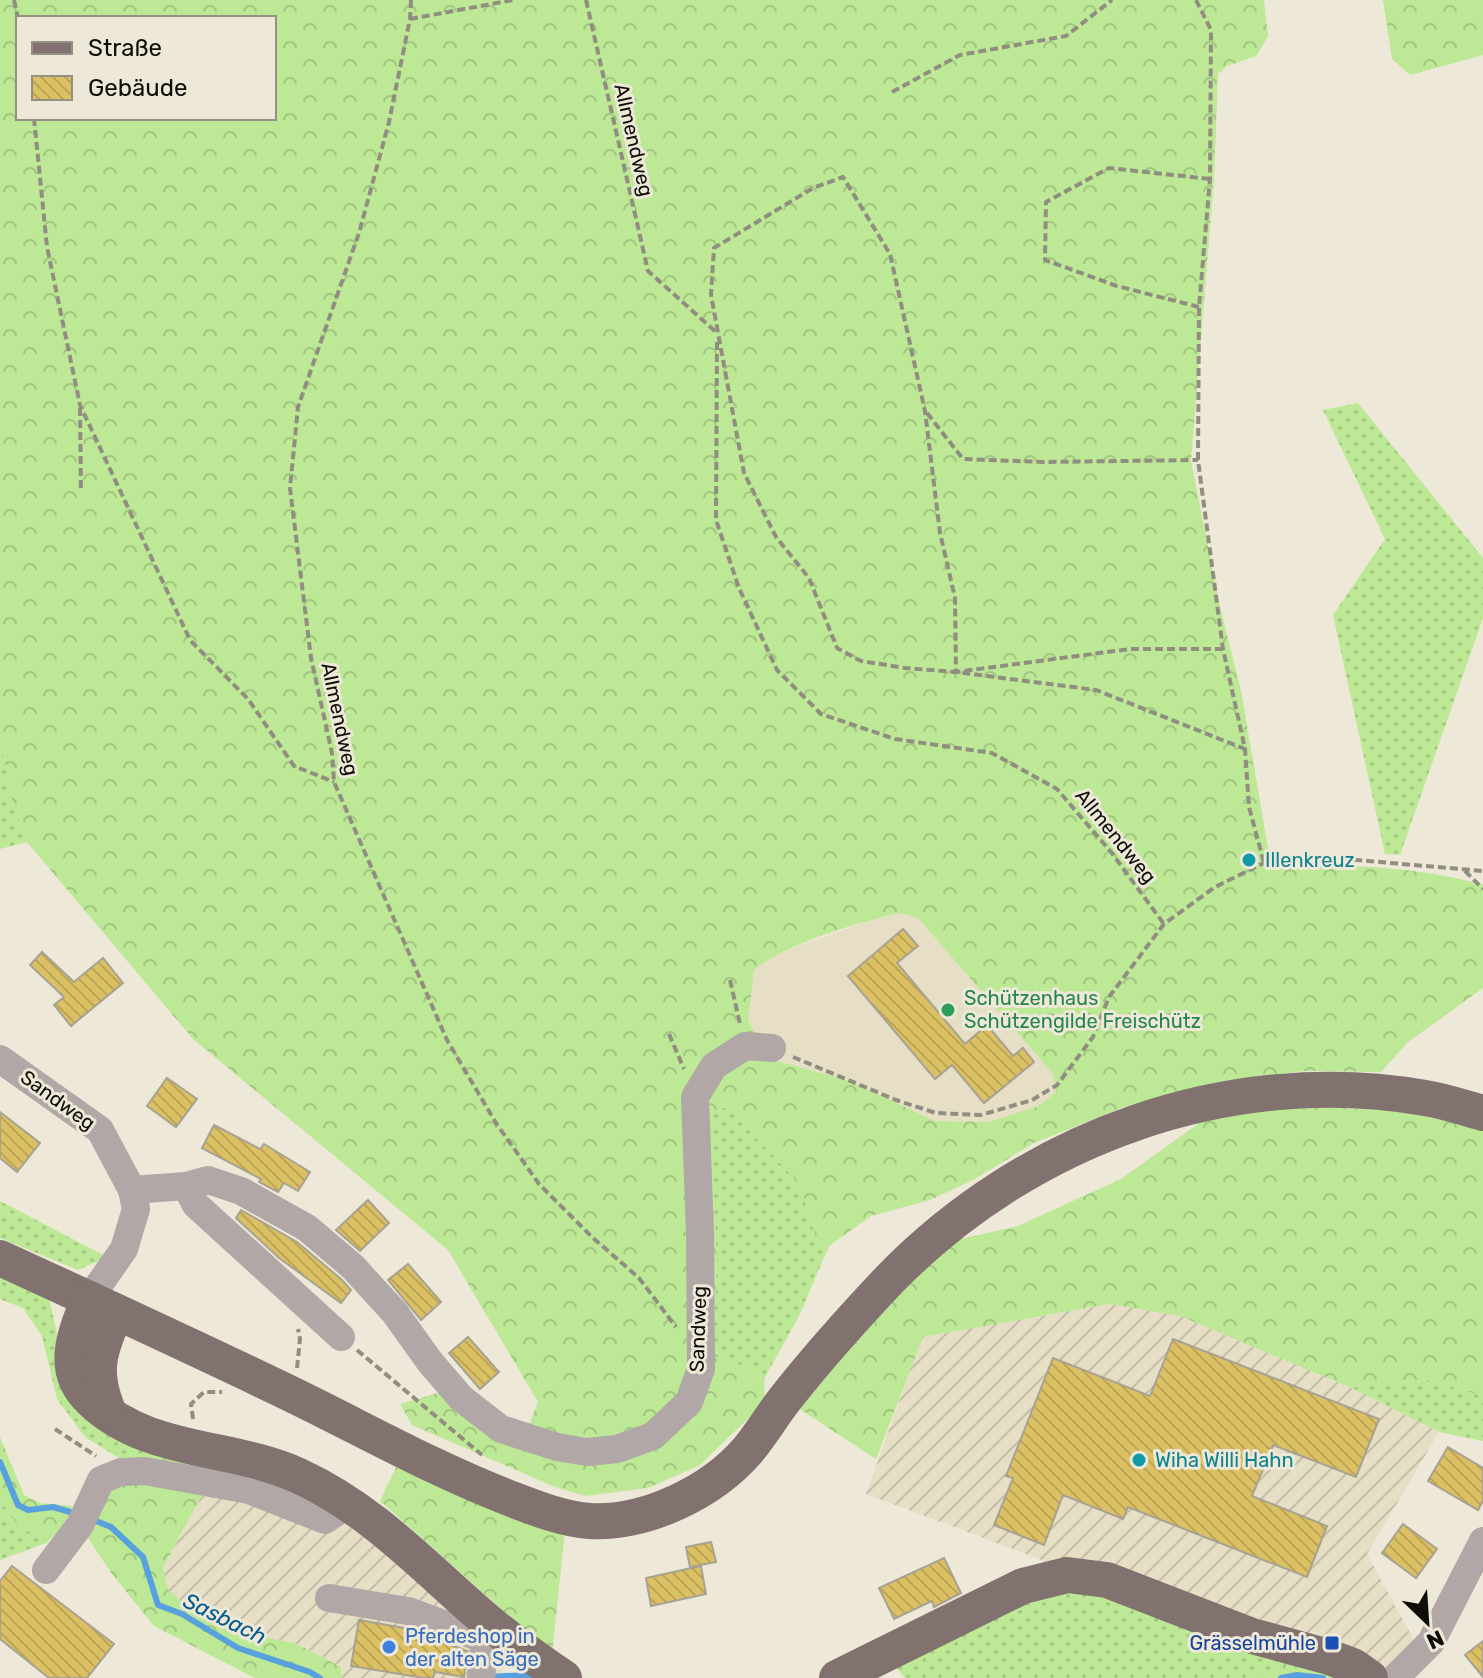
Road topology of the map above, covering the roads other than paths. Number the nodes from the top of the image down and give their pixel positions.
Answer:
1 (758, 1047) road end
2 (0, 1059) edge
3 (1483, 1113) edge
4 (186, 1186) junction
5 (132, 1190) junction
6 (0, 1258) edge
7 (102, 1306) junction
8 (341, 1337) road end
9 (350, 1503) junction
10 (1483, 1541) edge
11 (46, 1570) dead end
12 (329, 1598) dead end
13 (483, 1650) edge
14 (564, 1678) edge
15 (837, 1678) edge
16 (1370, 1678) edge
17 (1395, 1678) edge

1 - 4 street, Sandweg
2 - 5 street, Sandweg
3 - 7 main road
4 - 5 street, Sandweg
4 - 8 street
5 - 7 street
6 - 7 main road
7 - 9 main road
9 - 11 street
9 - 13 main road
10 - 17 street
12 - 13 street
13 - 14 main road
15 - 16 main road

